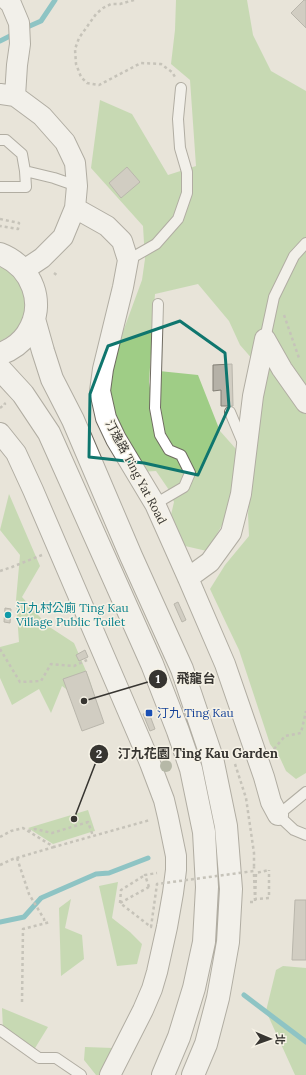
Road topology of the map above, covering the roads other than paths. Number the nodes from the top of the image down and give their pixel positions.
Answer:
1 (7, 0) edge
2 (181, 88) road end
3 (7, 95) edge
4 (0, 140) edge
5 (25, 171) junction
6 (78, 186) junction
7 (0, 187) edge
8 (75, 208) junction
9 (306, 244) edge
10 (0, 254) edge
11 (128, 260) junction
12 (24, 270) junction
13 (158, 304) dead end
14 (34, 319) junction
15 (265, 340) junction
16 (0, 354) edge
17 (0, 368) edge
18 (306, 403) edge
19 (230, 412) dead end
20 (0, 433) edge
21 (246, 451) junction
22 (156, 504) junction
23 (188, 578) junction
24 (306, 792) edge
25 (278, 816) junction
26 (306, 835) edge
27 (0, 1030) edge
28 (81, 1075) edge
29 (110, 1075) edge
30 (163, 1075) edge
31 (192, 1075) edge

1 - 3 street
2 - 11 lane
3 - 6 street
4 - 5 lane
5 - 6 lane
5 - 7 lane
6 - 8 street
8 - 11 street, 汀逸路 Ting Yat Road
8 - 12 street
9 - 15 lane
10 - 12 main road
11 - 22 street, 汀逸路 Ting Yat Road
12 - 14 main road
13 - 22 lane
14 - 16 main road
14 - 31 main road
15 - 18 street
15 - 21 street
17 - 30 main road
19 - 21 lane
20 - 29 street
21 - 23 street
22 - 23 street, 汀逸路 Ting Yat Road
23 - 25 street, 汀逸路 Ting Yat Road
24 - 25 lane
25 - 26 lane
27 - 28 lane

